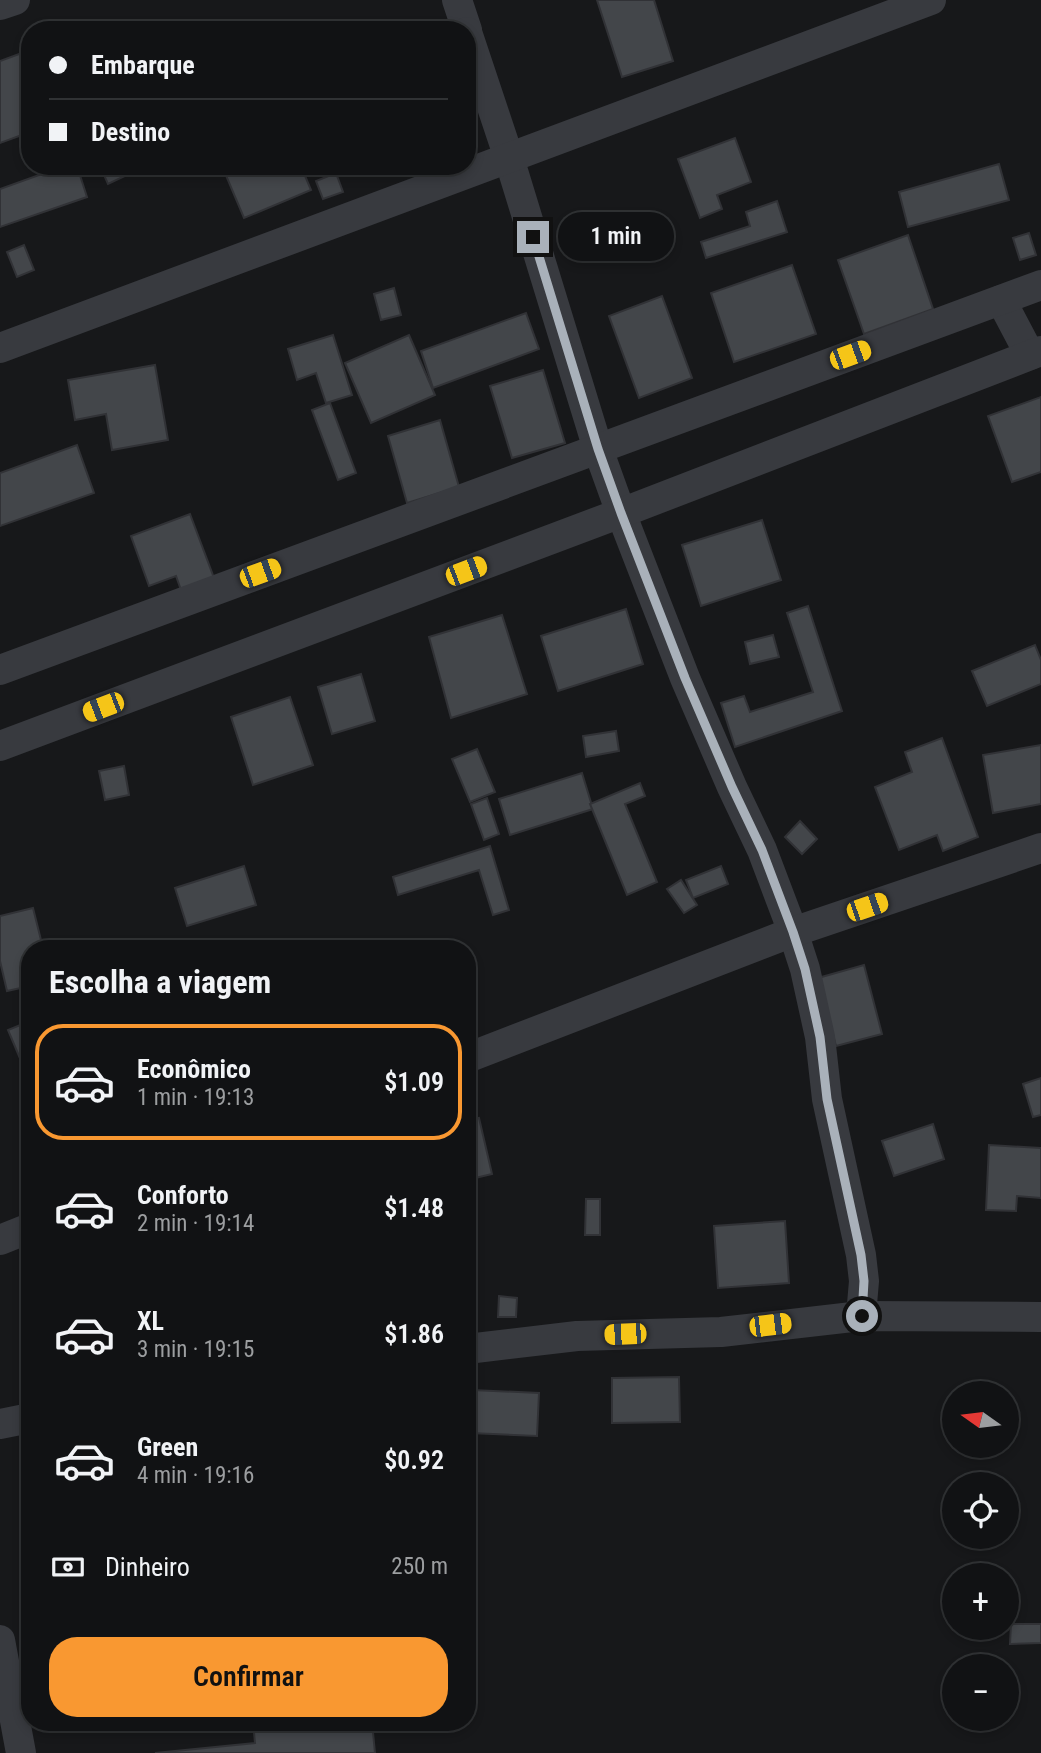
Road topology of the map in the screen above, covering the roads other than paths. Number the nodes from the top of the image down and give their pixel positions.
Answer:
1 (15, 0) edge
2 (457, 0) edge
3 (931, 0) edge
4 (0, 5) edge
5 (464, 21) edge
6 (476, 58) edge
7 (509, 158) junction
8 (476, 170) edge
9 (463, 175) edge
10 (1041, 285) edge
11 (1001, 300) junction
12 (0, 348) edge
13 (1036, 353) edge
14 (598, 449) junction
15 (621, 513) junction
16 (0, 670) edge
17 (0, 746) edge
18 (1041, 848) edge
19 (793, 932) junction
20 (476, 1055) edge
21 (21, 1232) edge
22 (0, 1240) edge
23 (862, 1316) junction
24 (1041, 1317) edge
25 (476, 1348) edge
26 (21, 1420) edge
27 (0, 1424) edge
28 (0, 1640) edge
29 (21, 1753) edge

1 - 4 street
2 - 5 street
3 - 7 street
6 - 7 street
7 - 8 street
7 - 14 street
9 - 12 street
10 - 11 street
11 - 13 street
11 - 14 street
13 - 15 street
14 - 15 street
14 - 16 street
15 - 17 street
15 - 19 street
18 - 19 street
19 - 20 street
19 - 23 street
21 - 22 street
23 - 24 street
23 - 25 street
26 - 27 street
28 - 29 street

